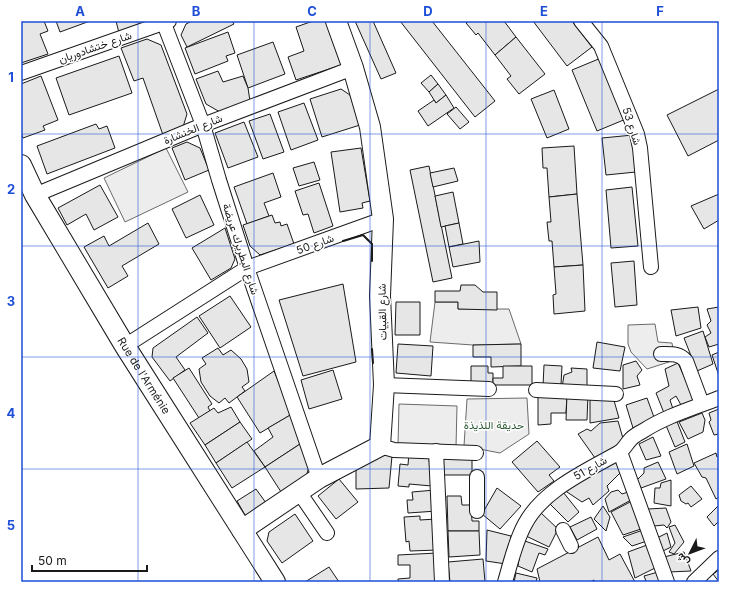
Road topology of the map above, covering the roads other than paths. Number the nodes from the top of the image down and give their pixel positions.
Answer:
1 (336, 21) edge
2 (581, 21) edge
3 (165, 22) edge
4 (353, 68) junction
5 (21, 73) edge
6 (203, 125) junction
7 (21, 165) edge
8 (35, 195) junction
9 (383, 219) junction
10 (651, 267) dead end
11 (247, 268) junction
12 (125, 346) junction
13 (661, 354) dead end
14 (384, 385) junction
15 (489, 389) dead end
16 (536, 390) dead end
17 (616, 394) dead end
18 (719, 398) edge
19 (702, 404) junction
20 (380, 446) junction
21 (436, 452) junction
22 (620, 452) junction
23 (476, 453) dead end
24 (477, 476) dead end
25 (319, 478) junction
26 (299, 492) junction
27 (477, 511) dead end
28 (242, 530) junction
29 (563, 530) dead end
30 (327, 533) dead end
31 (571, 546) dead end
32 (719, 558) edge
33 (275, 582) edge
34 (442, 582) edge
35 (506, 582) edge
36 (668, 582) edge
37 (694, 582) edge

1 - 4 street, شارع القبيات
2 - 10 street, شارع 53
3 - 5 street, شارع ختشادوريان
3 - 6 street, شارع البطريرك عريضة
4 - 6 street, شارع الخنشارة
4 - 9 street, شارع القبيات
6 - 8 street, شارع الخنشارة
6 - 11 street, شارع البطريرك عريضة
7 - 8 street, Rue de l'Arménie
8 - 12 street, Rue de l'Arménie
9 - 11 street, شارع 50
9 - 14 street, شارع القبيات
11 - 12 street, شارع 50
11 - 25 street, شارع البطريرك عريضة
12 - 28 street, Rue de l'Arménie
13 - 19 street
14 - 15 street
14 - 20 street, شارع القبيات
16 - 17 street
18 - 19 street, شارع 51
19 - 22 street, شارع 51
20 - 21 street
20 - 25 street
21 - 23 street
21 - 34 street
22 - 35 street, شارع 51
22 - 36 street
24 - 27 street
25 - 26 street
26 - 28 street
26 - 30 street
28 - 33 street, Rue de l'Arménie
29 - 31 street
32 - 37 street

